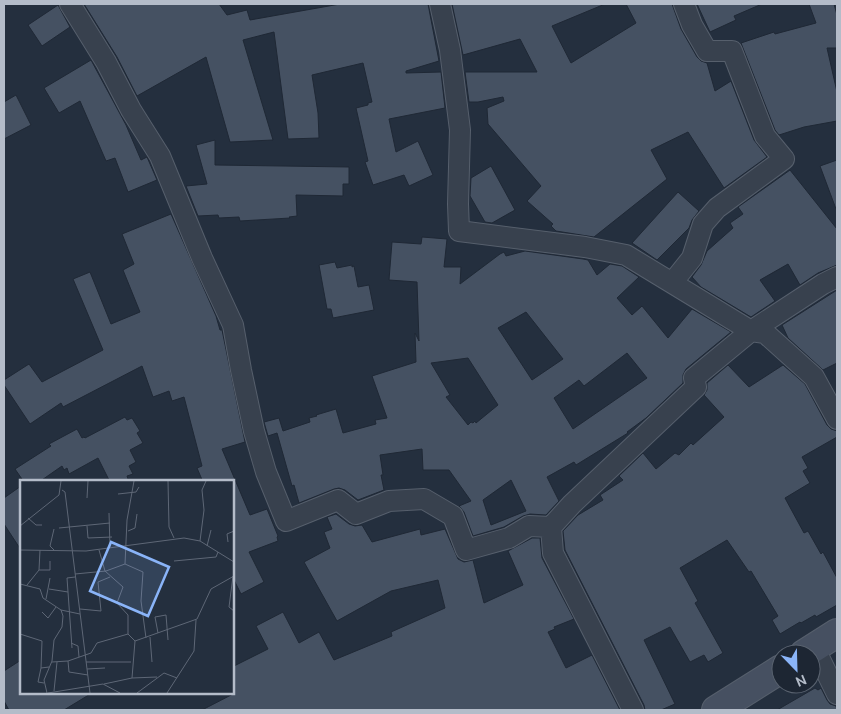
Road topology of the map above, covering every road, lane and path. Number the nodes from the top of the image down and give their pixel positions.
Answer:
1 (70, 4) edge
2 (440, 4) edge
3 (684, 4) edge
4 (837, 277) edge
5 (672, 283) junction
6 (751, 330) junction
7 (837, 419) edge
8 (551, 526) junction
9 (837, 632) edge
10 (819, 644) edge
11 (821, 669) edge
12 (771, 675) edge
13 (837, 694) edge
14 (633, 710) edge
15 (716, 710) edge

1 - 8 street
2 - 5 street
3 - 5 street
4 - 6 street
5 - 6 street
6 - 7 street
6 - 8 street
8 - 14 street
9 - 10 main road
11 - 13 street
12 - 15 main road

